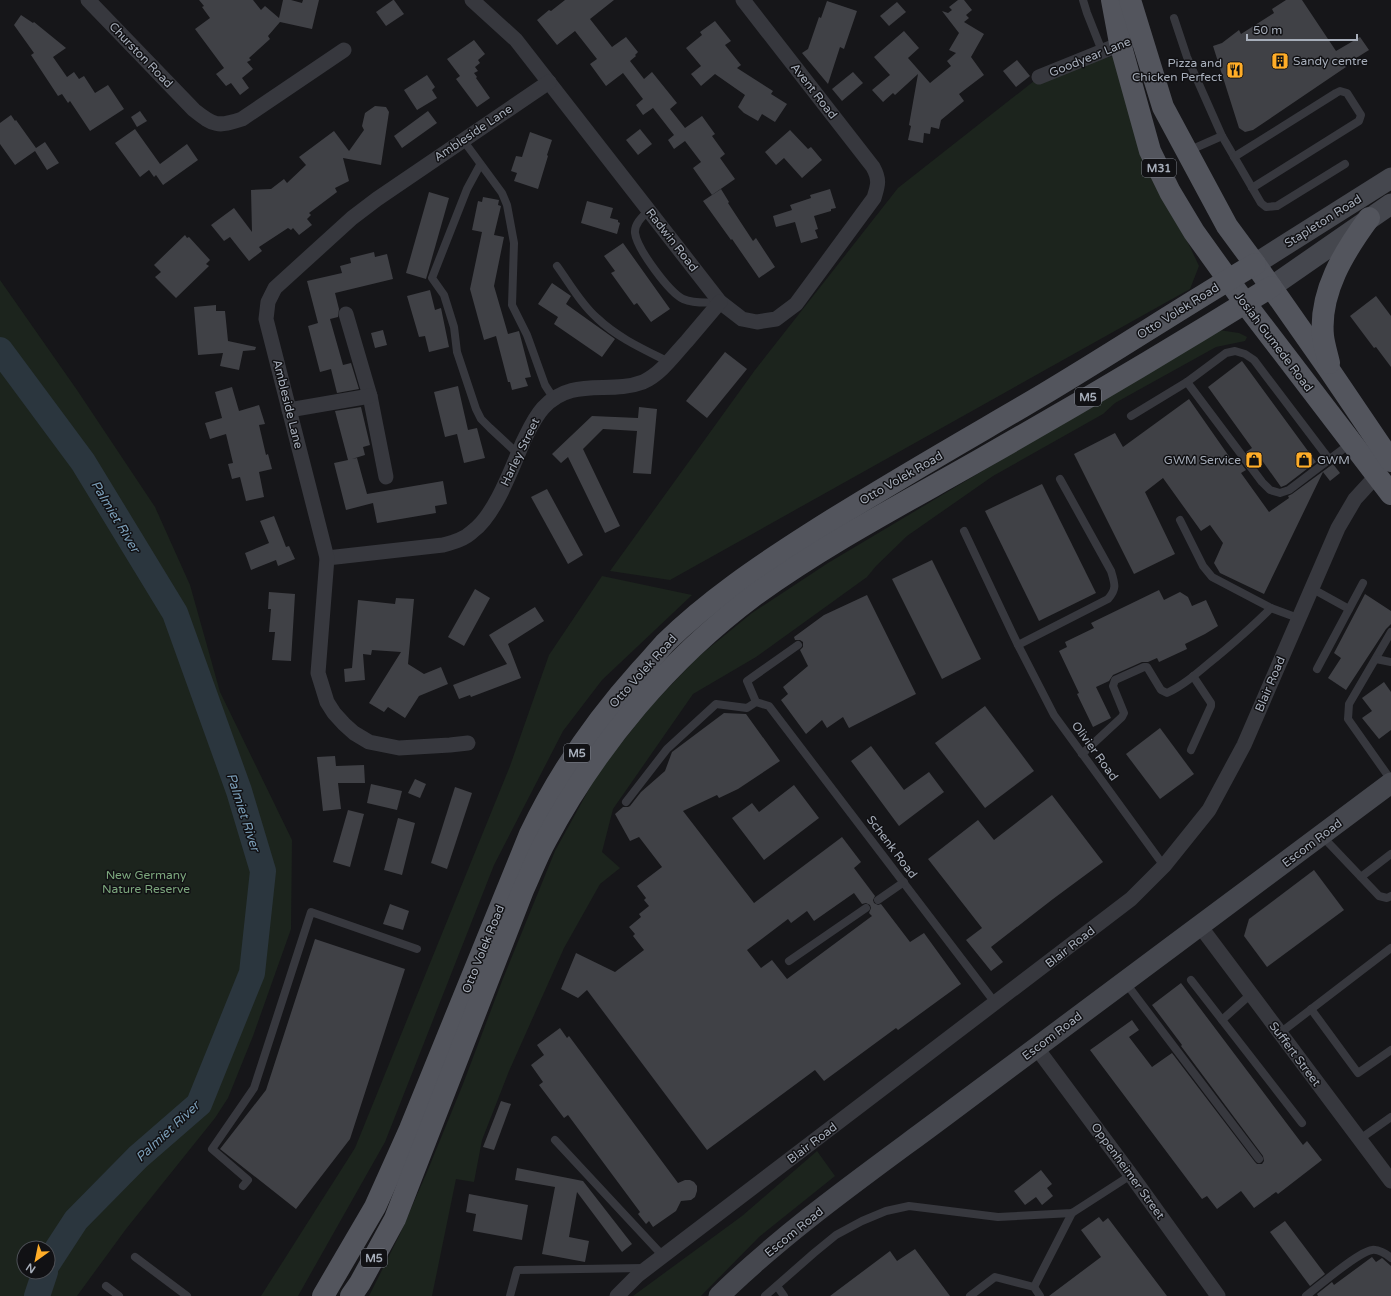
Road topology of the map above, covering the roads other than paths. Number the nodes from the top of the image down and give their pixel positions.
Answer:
1 (88, 0) edge
2 (743, 0) edge
3 (1084, 0) edge
4 (1112, 0) edge
5 (1130, 0) edge
6 (473, 1) edge
7 (1174, 18) dead end
8 (1140, 37) junction
9 (1111, 47) junction
10 (344, 50) dead end
11 (1039, 77) dead end
12 (549, 82) junction
13 (1222, 136) junction
14 (463, 140) junction
15 (1187, 151) junction
16 (1234, 157) junction
17 (480, 164) junction
18 (1345, 164) dead end
19 (1391, 178) edge
20 (878, 185) joint
21 (1252, 188) junction
22 (1391, 204) edge
23 (649, 210) junction
24 (1369, 218) junction
25 (1255, 264) junction
26 (557, 266) dead end
27 (1228, 280) junction
28 (1271, 287) junction
29 (720, 302) junction
30 (1245, 303) junction
31 (346, 314) dead end
32 (669, 362) junction
33 (1330, 371) junction
34 (1187, 382) junction
35 (370, 396) junction
36 (554, 399) junction
37 (289, 410) junction
38 (1131, 416) dead end
39 (1352, 443) junction
40 (518, 454) junction
41 (1329, 459) junction
42 (1384, 468) edge
43 (386, 477) dead end
44 (1060, 479) dead end
45 (1391, 494) edge
46 (1180, 520) dead end
47 (964, 531) dead end
48 (327, 558) junction
49 (1363, 583) dead end
50 (1311, 588) junction
51 (1271, 608) junction
52 (1349, 609) junction
53 (1298, 618) junction
54 (1391, 632) edge
55 (1018, 644) junction
56 (798, 645) dead end
57 (1376, 659) junction
58 (1391, 662) edge
59 (1317, 669) dead end
60 (1193, 676) junction
61 (756, 702) junction
62 (468, 743) dead end
63 (1191, 750) dead end
64 (1082, 754) junction
65 (1391, 780) edge
66 (1391, 784) edge
67 (626, 802) dead end
68 (1321, 836) junction
69 (1391, 854) edge
70 (1164, 866) junction
71 (1361, 877) junction
72 (904, 882) junction
73 (1391, 896) edge
74 (878, 900) dead end
75 (866, 908) dead end
76 (1200, 926) junction
77 (1391, 948) edge
78 (418, 949) dead end
79 (789, 961) dead end
80 (1191, 980) dead end
81 (1124, 982) junction
82 (1251, 994) junction
83 (996, 1004) junction
84 (1311, 1009) junction
85 (1222, 1020) junction
86 (1280, 1033) junction
87 (1036, 1047) junction
88 (1391, 1050) edge
89 (1391, 1117) edge
90 (1302, 1123) dead end
91 (1360, 1139) junction
92 (555, 1140) dead end
93 (1260, 1159) dead end
94 (1131, 1175) junction
95 (1389, 1175) edge
96 (243, 1186) dead end
97 (1072, 1213) junction
98 (663, 1256) junction
99 (135, 1257) dead end
100 (1391, 1258) edge
101 (647, 1268) junction
102 (106, 1286) dead end
103 (777, 1286) junction
104 (1034, 1287) junction
105 (119, 1296) edge
106 (187, 1296) edge
107 (323, 1296) edge
108 (351, 1296) edge
109 (510, 1296) edge
110 (617, 1296) edge
111 (719, 1296) edge
112 (765, 1296) edge
113 (784, 1296) edge
114 (970, 1296) edge
115 (1040, 1296) edge
116 (1218, 1296) edge
117 (1306, 1296) edge

1 - 10 street, Churston Road
2 - 20 street, Avent Road
3 - 9 lane
4 - 9 main road, Josiah Gumede Road / M31
5 - 8 main road, Josiah Gumede Road / M31
6 - 12 street, Radwin Road
7 - 13 lane
8 - 9 street, Goodyear Lane
8 - 15 main road, Josiah Gumede Road / M31
9 - 11 street, Goodyear Lane
9 - 27 main road, Josiah Gumede Road / M31
12 - 14 street, Ambleside Lane
12 - 23 street, Radwin Road
13 - 15 lane
13 - 16 lane
14 - 17 lane
14 - 37 street, Ambleside Lane
15 - 25 main road, Josiah Gumede Road / M31
16 - 21 lane
16 - 21 lane
17 - 36 lane
17 - 40 lane
18 - 21 lane
19 - 25 street, Stapleton Road / M5
20 - 29 street, Radwin Road
22 - 24 street, Stapleton Road / M5
23 - 29 street, Radwin Road
23 - 29 lane
24 - 28 street, Stapleton Road / M5
24 - 33 main road
25 - 27 main road, M5
25 - 28 main road, Josiah Gumede Road / M31
26 - 32 lane
27 - 30 main road, Josiah Gumede Road / M31
27 - 107 main road, Otto Volek Road / M5
28 - 30 main road, M5
28 - 33 main road, Josiah Gumede Road / M31
29 - 32 street, Harley Street
30 - 39 main road, Josiah Gumede Road / M31
30 - 108 main road, Otto Volek Road / M5
31 - 35 street
32 - 36 street, Harley Street
33 - 42 main road, Josiah Gumede Road / M31
34 - 38 lane
34 - 41 lane
34 - 41 lane
35 - 37 street
35 - 43 street
36 - 40 street, Harley Street
37 - 48 street, Ambleside Lane
39 - 41 lane
39 - 42 main road, Josiah Gumede Road / M31
40 - 48 street, Harley Street
42 - 45 main road, Josiah Gumede Road / M31
42 - 50 street, Blair Road
44 - 55 lane
46 - 51 lane
47 - 55 lane, Olivier Road
48 - 62 street, Ambleside Lane
49 - 52 lane
50 - 52 lane
50 - 53 street, Blair Road
51 - 53 lane
51 - 60 lane
52 - 59 lane
53 - 70 street, Blair Road
54 - 57 lane
55 - 64 lane, Olivier Road
56 - 61 lane
57 - 58 lane
57 - 65 lane
60 - 63 lane
60 - 64 lane
61 - 67 lane
61 - 72 lane, Schenk Road
64 - 70 lane, Olivier Road
66 - 68 street, Escom Road
68 - 71 lane
68 - 76 street, Escom Road
69 - 71 lane
70 - 83 street, Blair Road
71 - 73 lane
72 - 74 lane
72 - 83 lane, Schenk Road
75 - 79 lane
76 - 81 street, Escom Road
76 - 82 street, Suffert Street
77 - 84 lane
78 - 96 lane
80 - 85 lane
81 - 87 street, Escom Road
81 - 93 lane
82 - 85 lane
82 - 86 street, Suffert Street
83 - 98 street, Blair Road
84 - 86 lane
84 - 88 lane
85 - 90 lane
86 - 91 street, Suffert Street
87 - 94 street, Oppenheimer Street
87 - 111 street, Escom Road
89 - 91 lane
91 - 95 street, Suffert Street
92 - 98 lane
94 - 97 lane
94 - 116 street, Oppenheimer Street
97 - 103 lane
97 - 104 lane
98 - 101 street, Blair Road
99 - 106 lane
100 - 117 lane
101 - 109 lane
101 - 110 street, Blair Road
102 - 105 lane
103 - 112 lane
103 - 113 lane
104 - 114 lane
104 - 115 lane

